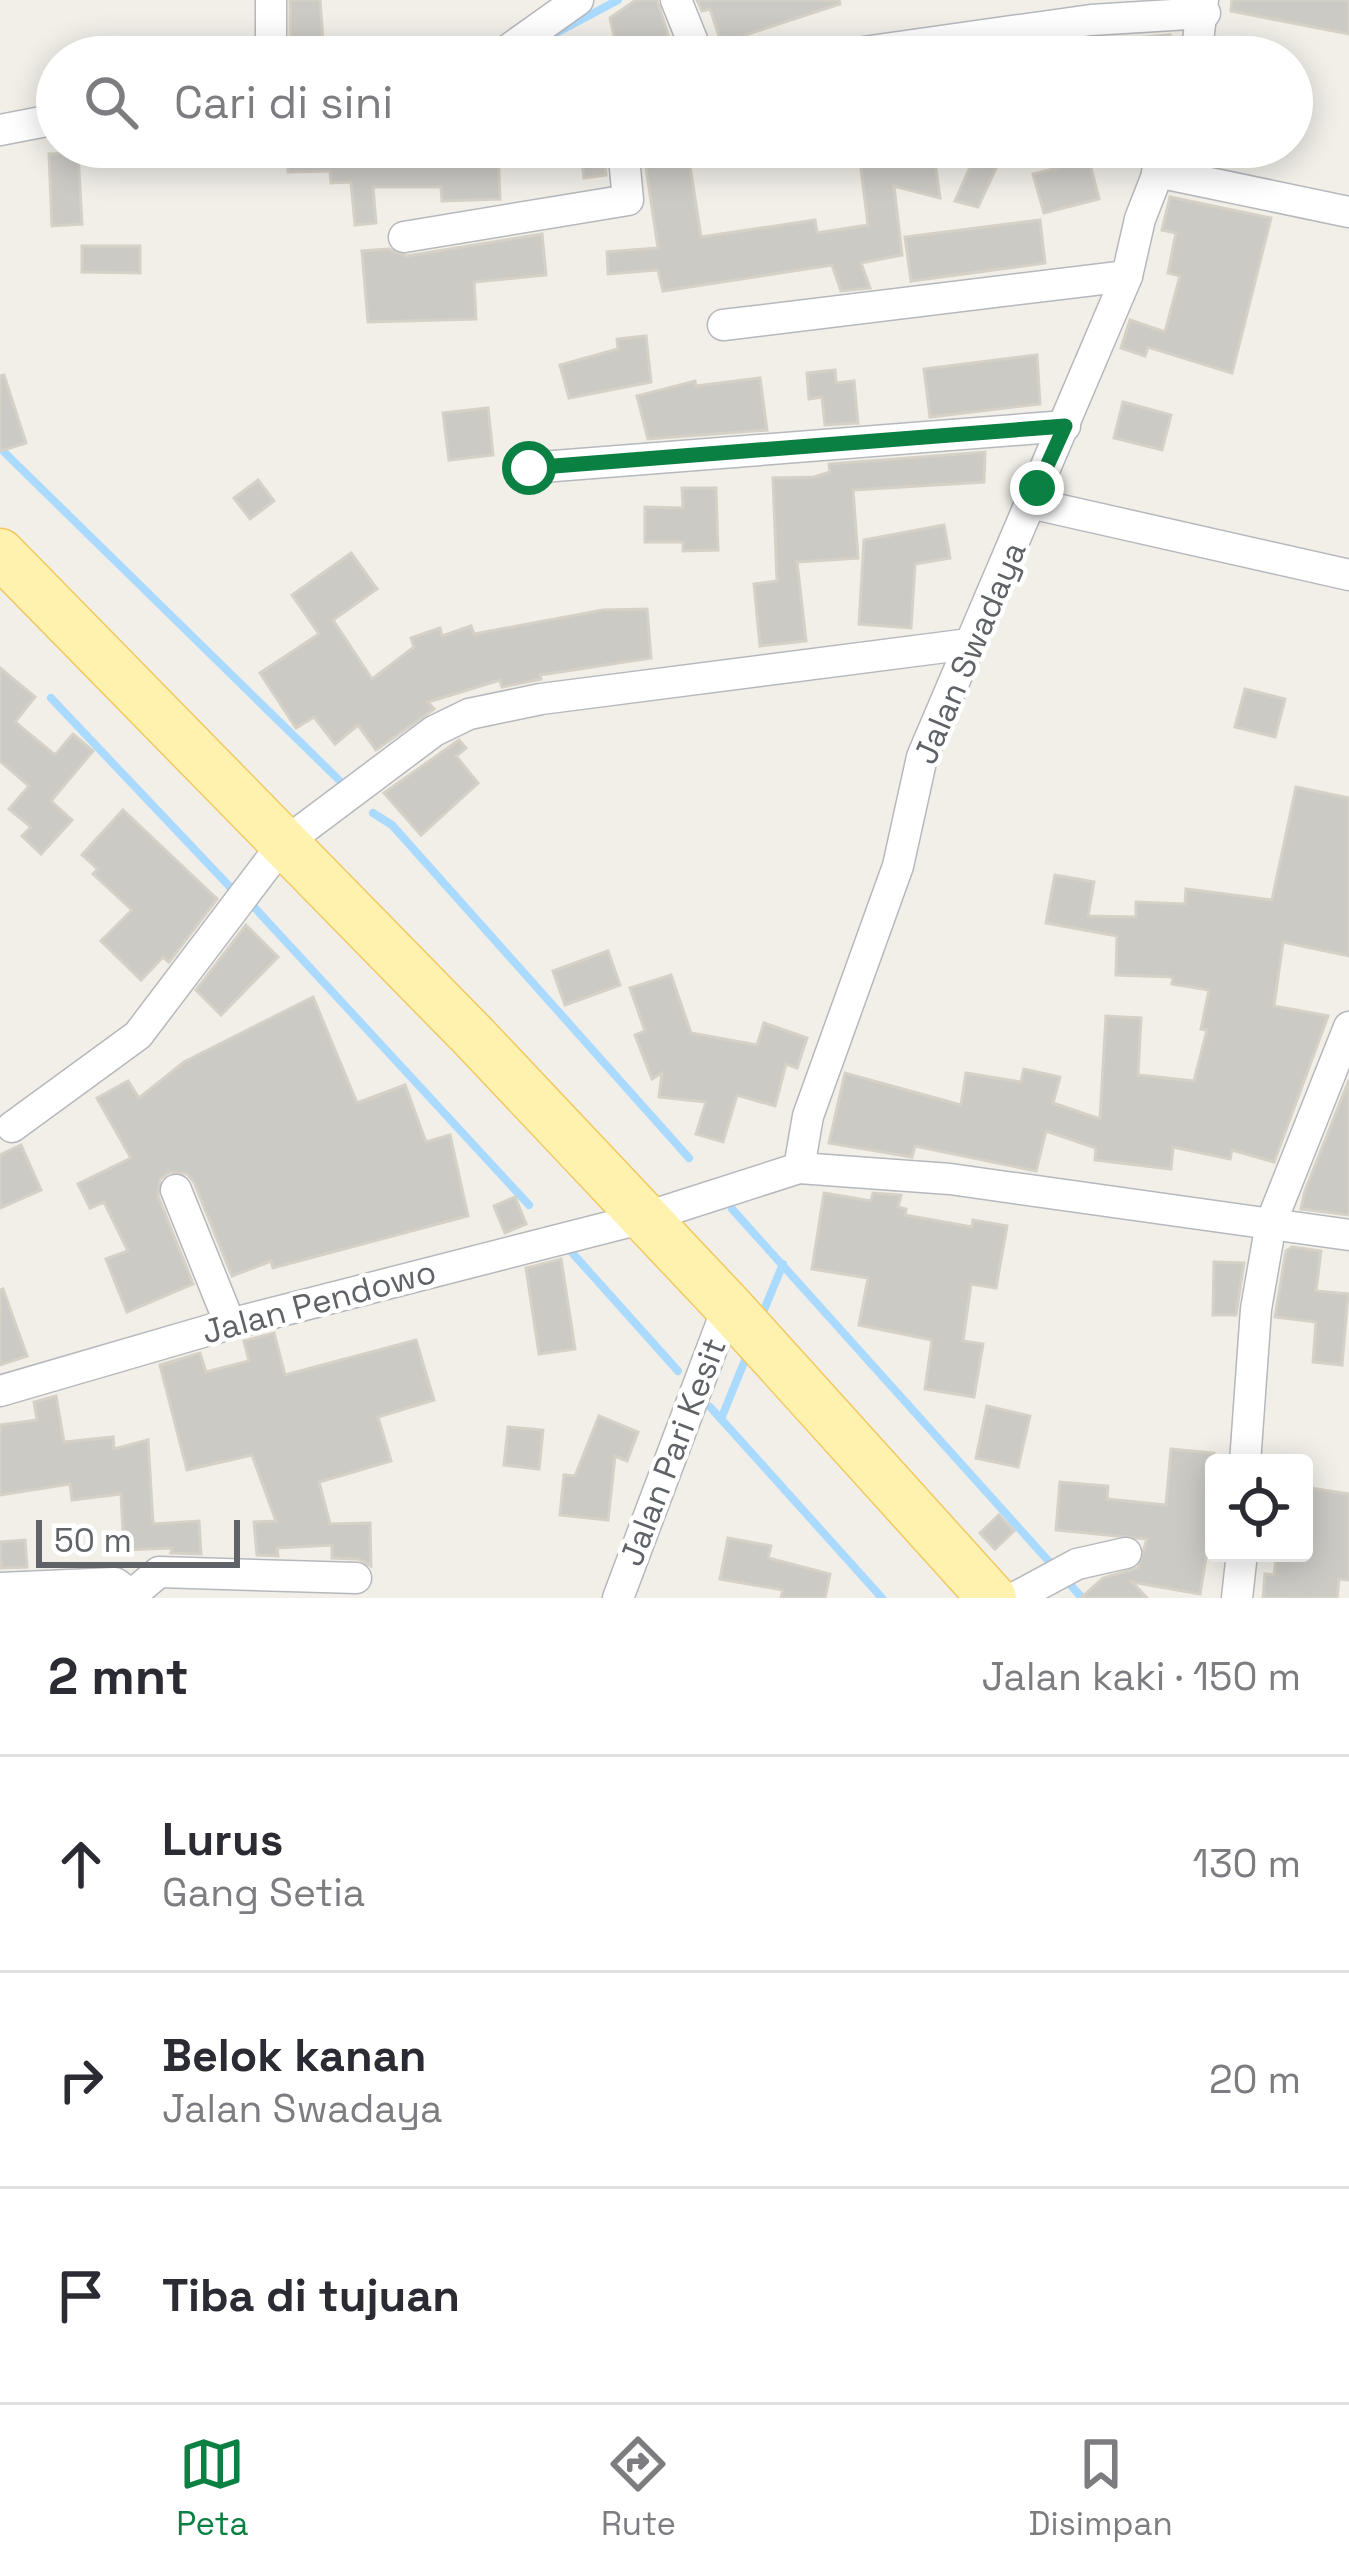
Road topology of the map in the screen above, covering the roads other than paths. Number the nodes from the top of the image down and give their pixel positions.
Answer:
1 (271, 0) edge
2 (578, 0) edge
3 (676, 0) edge
4 (1204, 7) edge
5 (271, 36) edge
6 (527, 36) edge
7 (691, 36) edge
8 (977, 36) edge
9 (36, 123) edge
10 (0, 130) edge
11 (625, 168) edge
12 (1160, 168) edge
13 (1191, 168) edge
14 (1349, 212) edge
15 (404, 237) dead end
16 (1126, 276) junction
17 (723, 325) dead end
18 (1065, 426) junction
19 (529, 468) dead end
20 (1030, 503) junction
21 (5, 569) edge
22 (1349, 575) edge
23 (969, 644) junction
24 (281, 844) junction
25 (1349, 1028) edge
26 (12, 1127) dead end
27 (799, 1168) junction
28 (176, 1190) dead end
29 (640, 1219) junction
30 (1271, 1223) junction
31 (1349, 1235) edge
32 (728, 1306) junction
33 (230, 1324) junction
34 (0, 1391) edge
35 (1246, 1454) edge
36 (1126, 1553) dead end
37 (1241, 1562) edge
38 (356, 1578) dead end
39 (0, 1588) edge
40 (135, 1596) edge
41 (618, 1598) edge
42 (992, 1598) edge
43 (1014, 1598) edge
44 (1237, 1598) edge

1 - 5 street
2 - 6 street
3 - 7 street
4 - 8 street
9 - 10 street
11 - 15 street
12 - 16 street, Jalan Swadaya
13 - 14 street
16 - 17 street
16 - 18 street, Jalan Swadaya
18 - 19 street
18 - 20 street, Jalan Swadaya
20 - 22 street
20 - 23 street, Jalan Swadaya
21 - 24 main road
23 - 24 street
23 - 27 street, Jalan Swadaya
24 - 26 street
24 - 29 main road
25 - 30 street
27 - 29 street, Jalan Pendowo
27 - 30 street
28 - 33 street
29 - 32 main road
29 - 33 street, Jalan Pendowo
30 - 31 street
30 - 35 street
32 - 41 street, Jalan Pari Kesit
32 - 42 main road
33 - 34 street, Jalan Pendowo
36 - 43 street
37 - 44 street
38 - 40 street
39 - 40 street

